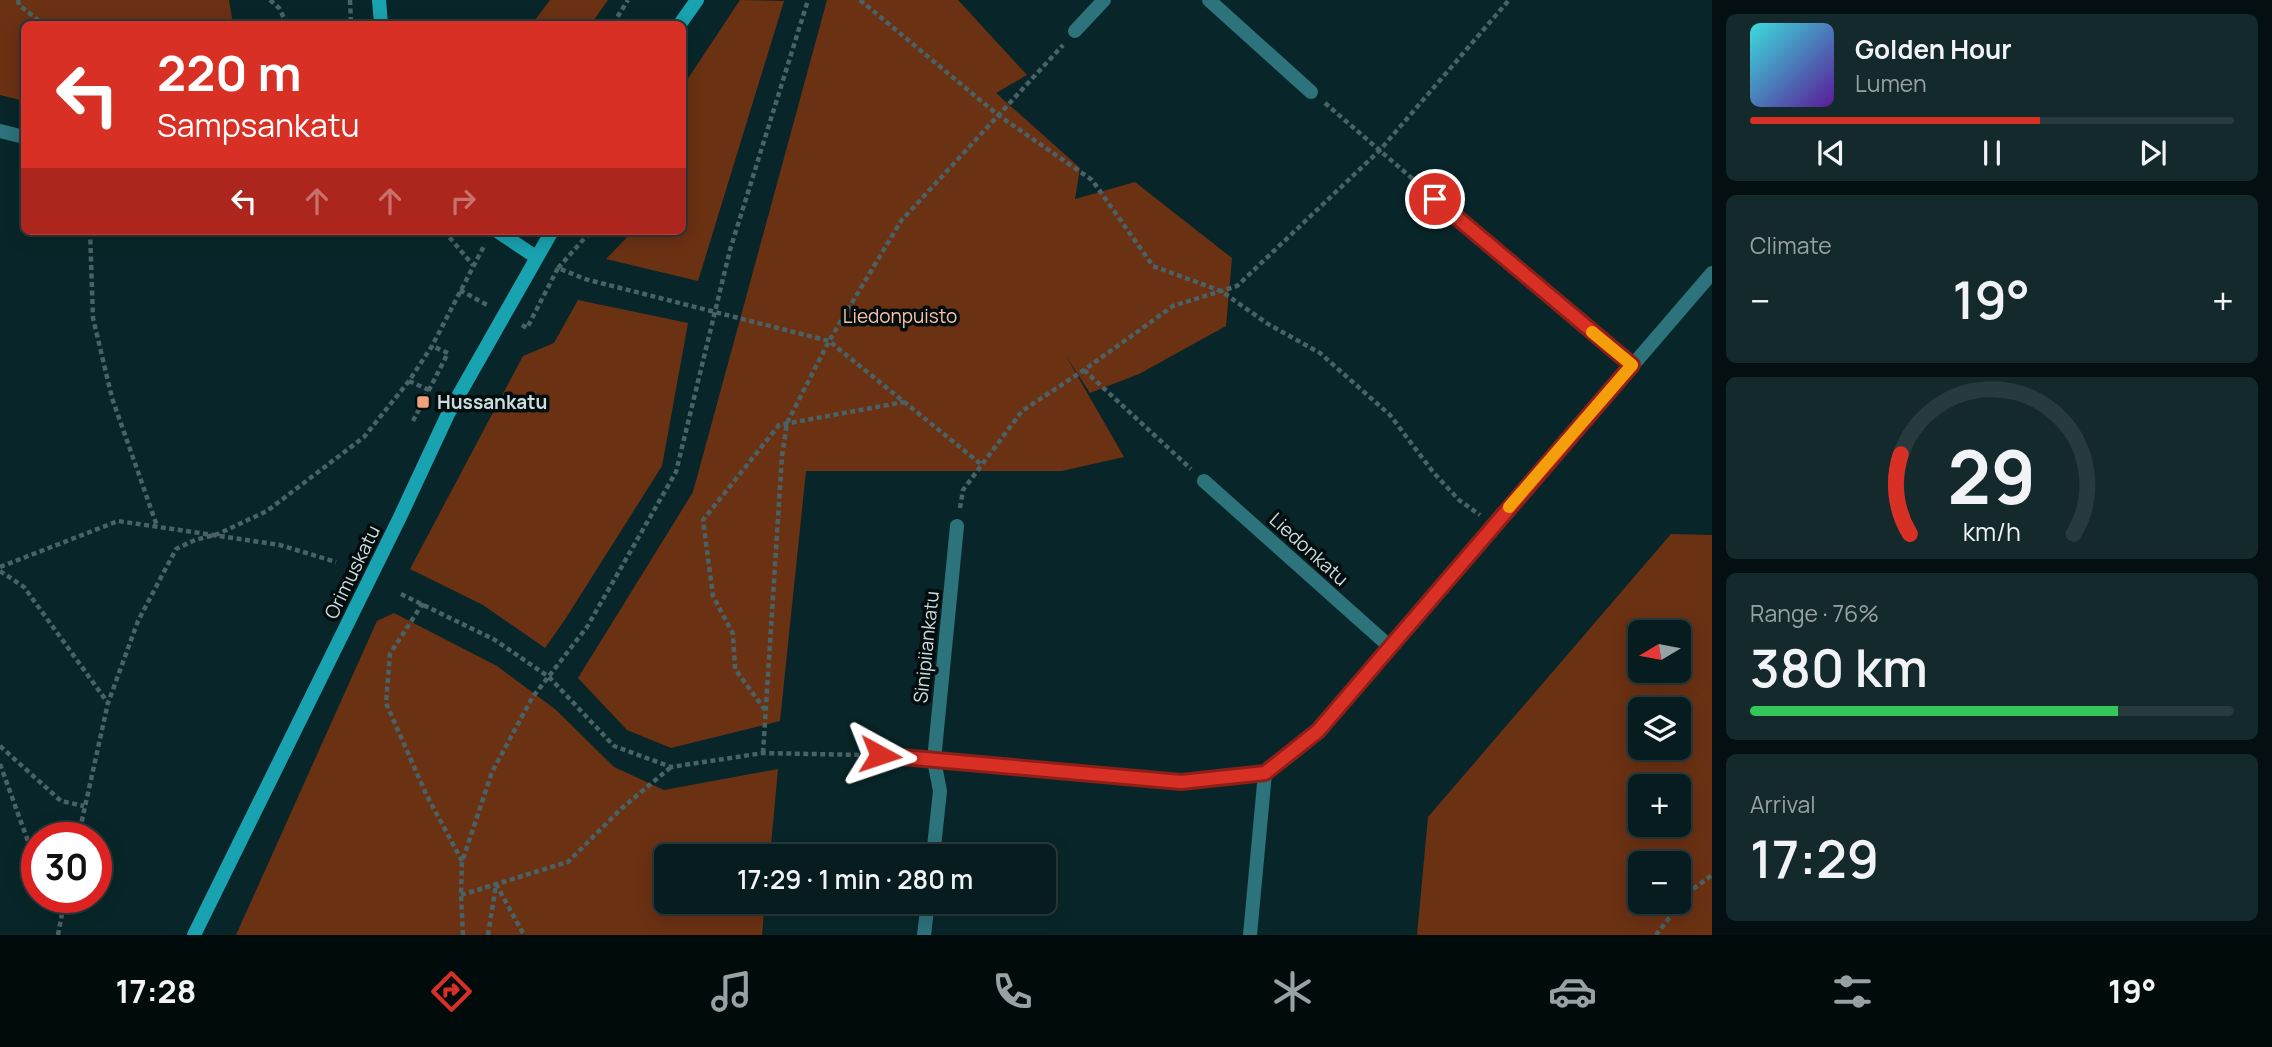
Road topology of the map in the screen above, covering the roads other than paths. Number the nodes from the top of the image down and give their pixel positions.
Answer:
1 (379, 0) edge
2 (698, 0) edge
3 (1104, 0) edge
4 (1209, 0) edge
5 (381, 21) edge
6 (682, 21) edge
7 (1075, 31) road end
8 (1311, 92) road end
9 (0, 131) edge
10 (21, 136) edge
11 (1435, 199) road end
12 (503, 235) edge
13 (550, 235) edge
14 (536, 257) junction
15 (1712, 273) edge
16 (1632, 365) junction
17 (1204, 481) road end
18 (957, 526) road end
19 (1389, 646) junction
20 (880, 755) road end
21 (934, 760) junction
22 (1265, 773) junction
23 (934, 844) edge
24 (926, 914) edge
25 (194, 935) edge
26 (924, 935) edge
27 (1250, 935) edge

1 - 5 main road
2 - 6 main road
3 - 7 street
4 - 8 street
9 - 10 street
11 - 16 street
12 - 14 main road
13 - 14 main road, Orimuskatu
14 - 25 main road, Orimuskatu
15 - 16 street
16 - 19 street
17 - 19 street, Liedonkatu
18 - 21 street, Sinipiiankatu
19 - 22 street
20 - 21 street
21 - 22 street
21 - 23 street, Sinipiiankatu
22 - 27 street
24 - 26 street

